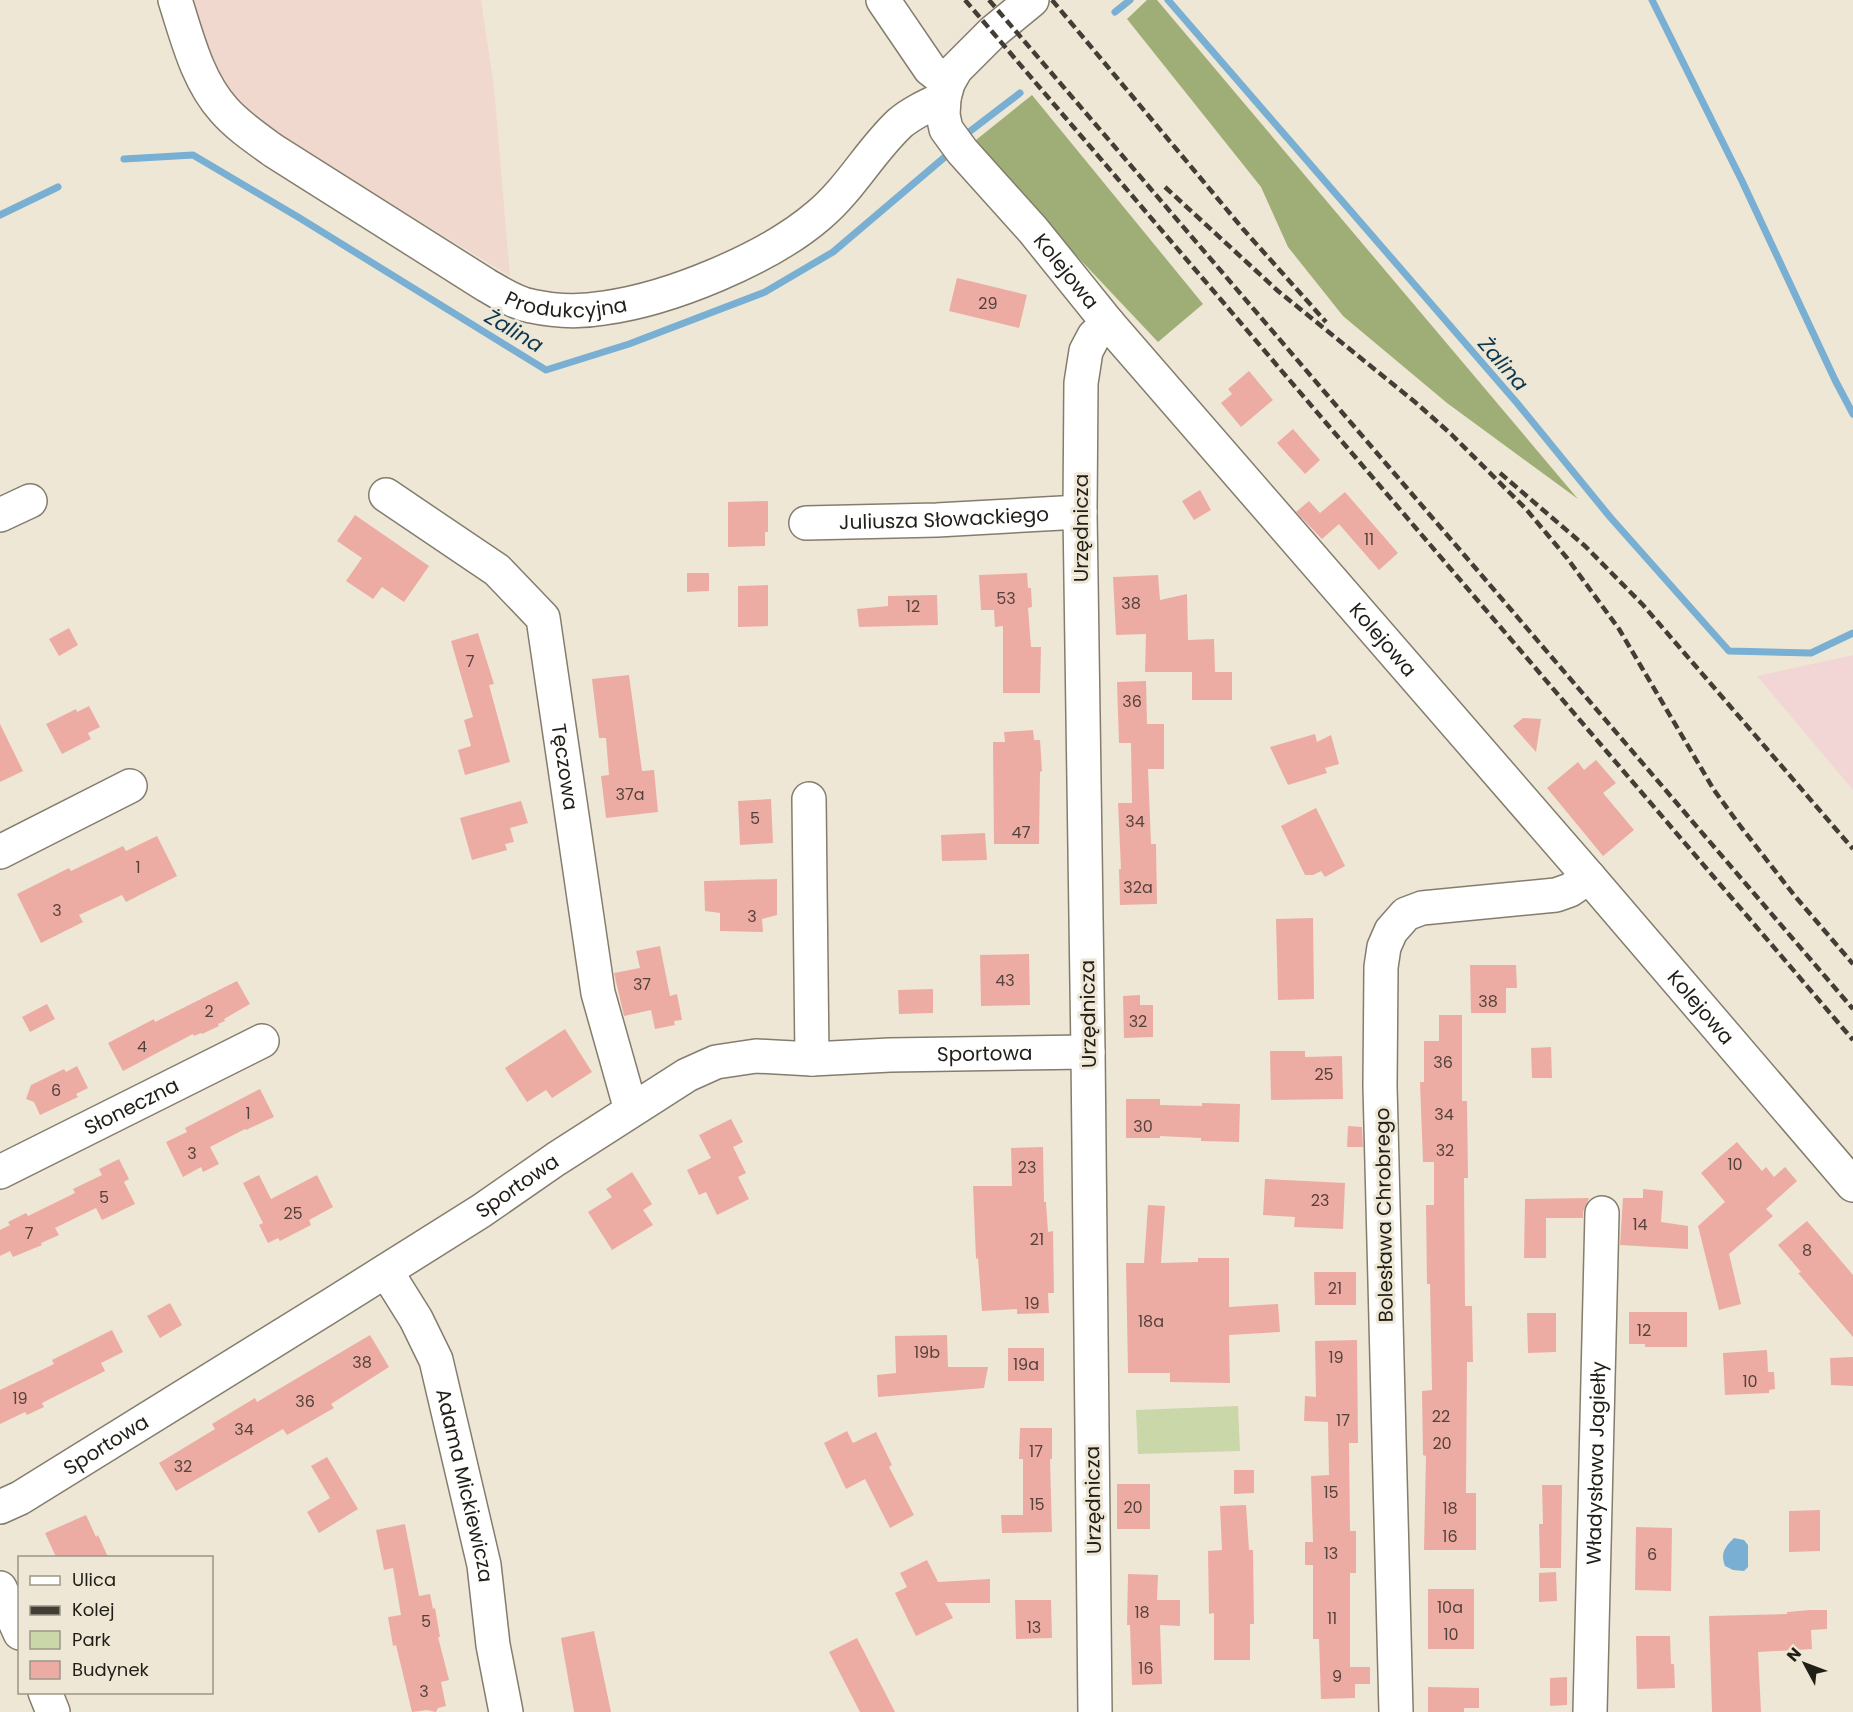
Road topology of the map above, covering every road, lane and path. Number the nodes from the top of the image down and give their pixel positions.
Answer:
1 (175, 0) edge
2 (883, 0) edge
3 (1032, 0) edge
4 (946, 91) junction
5 (1108, 323) junction
6 (386, 495) dead end
7 (30, 501) dead end
8 (1080, 512) junction
9 (0, 516) edge
10 (806, 523) dead end
11 (130, 786) dead end
12 (809, 799) dead end
13 (0, 852) edge
14 (1589, 877) junction
15 (262, 1041) dead end
16 (1088, 1052) junction
17 (812, 1059) junction
18 (631, 1110) junction
19 (0, 1172) edge
20 (1853, 1185) edge
21 (1602, 1213) dead end
22 (386, 1271) junction
23 (0, 1507) edge
24 (0, 1588) edge
25 (18, 1628) edge
26 (46, 1694) edge
27 (53, 1712) edge
28 (506, 1712) edge
29 (1095, 1712) edge
30 (1396, 1712) edge
31 (1590, 1712) edge

1 - 4 street, Produkcyjna
2 - 4 street
3 - 4 street
4 - 5 street, Kolejowa
5 - 8 street, Urzędnicza
5 - 14 street, Kolejowa
6 - 18 street, Tęczowa
7 - 9 street
8 - 10 street, Juliusza Słowackiego
8 - 16 street, Urzędnicza
11 - 13 street
12 - 17 street
14 - 20 street, Kolejowa
14 - 30 street, Bolesława Chrobrego
15 - 19 street, Słoneczna
16 - 17 street, Sportowa
16 - 29 street, Urzędnicza
17 - 18 street, Sportowa
18 - 22 street, Sportowa
21 - 31 street, Władysława Jagiełły
22 - 23 street, Sportowa
22 - 28 street, Adama Mickiewicza
24 - 25 street
26 - 27 street

